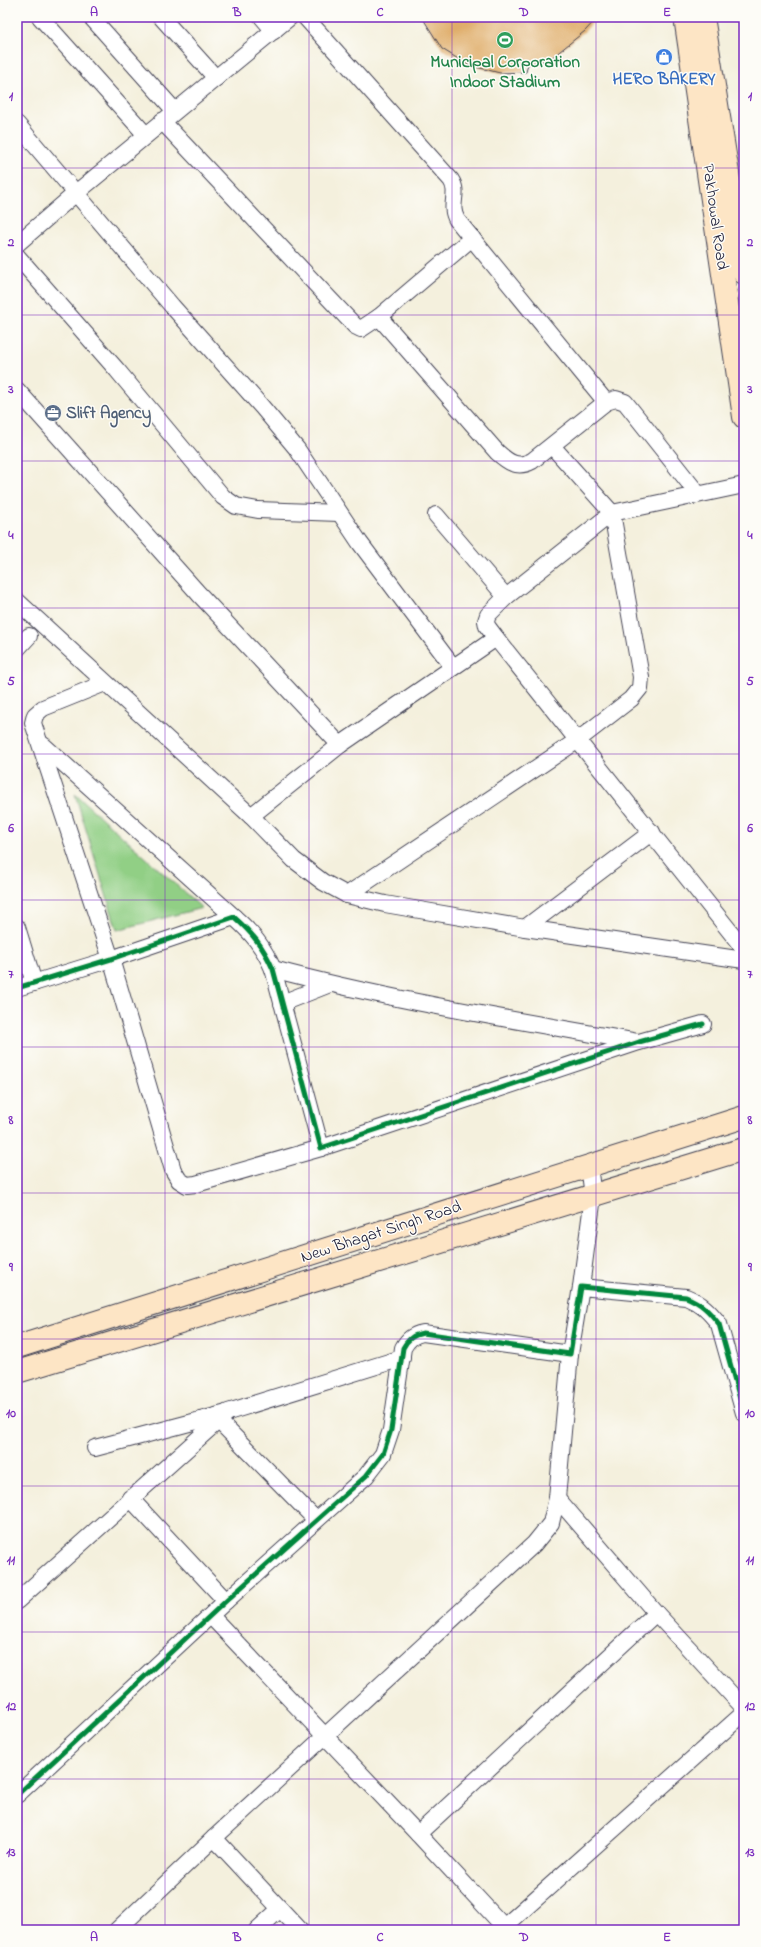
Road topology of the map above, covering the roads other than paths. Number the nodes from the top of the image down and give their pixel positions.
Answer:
1 (40, 17) edge
2 (91, 17) edge
3 (161, 17) edge
4 (262, 17) edge
5 (290, 17) edge
6 (305, 17) edge
7 (685, 17) edge
8 (703, 17) edge
9 (274, 31) junction
10 (216, 78) junction
11 (175, 111) junction
12 (162, 121) junction
13 (17, 124) edge
14 (146, 135) junction
15 (76, 192) junction
16 (19, 238) edge
17 (472, 238) junction
18 (17, 256) edge
19 (744, 273) edge
20 (378, 317) junction
21 (17, 390) edge
22 (606, 402) junction
23 (744, 417) edge
24 (552, 446) junction
25 (744, 485) edge
26 (698, 494) junction
27 (339, 513) junction
28 (612, 513) junction
29 (436, 515) dead end
30 (506, 597) junction
31 (17, 601) edge
32 (29, 636) dead end
33 (496, 638) junction
34 (17, 649) edge
35 (453, 667) junction
36 (105, 683) junction
37 (578, 740) junction
38 (42, 744) junction
39 (340, 745) junction
40 (250, 816) junction
41 (652, 832) junction
42 (347, 895) junction
43 (234, 917) junction
44 (17, 927) edge
45 (525, 928) junction
46 (744, 949) edge
47 (111, 959) junction
48 (744, 960) edge
49 (272, 969) junction
50 (34, 983) junction
51 (330, 984) junction
52 (17, 988) edge
53 (282, 1003) junction
54 (703, 1024) dead end
55 (639, 1042) junction
56 (744, 1117) edge
57 (321, 1148) junction
58 (744, 1149) edge
59 (589, 1166) junction
60 (593, 1196) junction
61 (581, 1287) junction
62 (17, 1347) edge
63 (570, 1354) junction
64 (402, 1358) junction
65 (17, 1372) edge
66 (744, 1413) edge
67 (224, 1417) junction
68 (95, 1448) dead end
69 (130, 1498) junction
70 (557, 1498) junction
71 (316, 1520) junction
72 (17, 1601) edge
73 (226, 1601) junction
74 (656, 1613) junction
75 (211, 1616) junction
76 (744, 1708) edge
77 (744, 1713) edge
78 (326, 1737) junction
79 (17, 1795) edge
80 (418, 1834) junction
81 (214, 1838) junction
82 (280, 1909) junction
83 (505, 1929) edge
84 (117, 1930) edge
85 (257, 1930) edge
86 (300, 1930) edge

1 - 14 street
2 - 11 street
3 - 10 street
4 - 9 street
5 - 9 street
6 - 17 street
7 - 23 street, Pakhowal Road
8 - 19 street, Pakhowal Road
9 - 10 street
10 - 11 street
11 - 12 street
12 - 14 street
12 - 20 street
13 - 15 street
14 - 15 street
15 - 16 street
15 - 27 street
17 - 20 street
17 - 22 street
18 - 27 street
20 - 24 street
21 - 39 street
22 - 24 street
22 - 26 street
24 - 28 street
25 - 26 street
26 - 28 street
27 - 35 street
28 - 30 street
28 - 37 street
29 - 30 street
30 - 33 street
31 - 36 street
32 - 34 street
33 - 35 street
33 - 37 street
35 - 39 street
36 - 38 street
36 - 40 street
37 - 41 street
37 - 42 street
38 - 43 street
38 - 47 street
39 - 40 street
40 - 42 street
41 - 45 street
41 - 46 street
42 - 45 street
43 - 47 street
43 - 49 street
44 - 50 street
45 - 48 street
47 - 50 street
47 - 57 street
49 - 51 street
49 - 53 street
50 - 52 street
51 - 53 street
51 - 55 street
53 - 57 street
54 - 55 street
55 - 57 street
56 - 59 street, New Bhagat Singh Road
58 - 60 street, New Bhagat Singh Road
59 - 60 street
59 - 62 street, New Bhagat Singh Road
60 - 61 street
60 - 65 street, New Bhagat Singh Road
61 - 63 street
61 - 66 street
63 - 64 street
63 - 70 street
64 - 67 street
64 - 71 street
67 - 68 street
67 - 69 street
67 - 71 street
69 - 72 street
69 - 73 street
70 - 74 street
70 - 78 street
71 - 73 street
73 - 75 street
74 - 76 street
74 - 80 street
75 - 78 street
75 - 79 street
77 - 83 street
78 - 80 street
78 - 81 street
80 - 83 street
81 - 82 street
81 - 84 street
82 - 85 street
82 - 86 street

